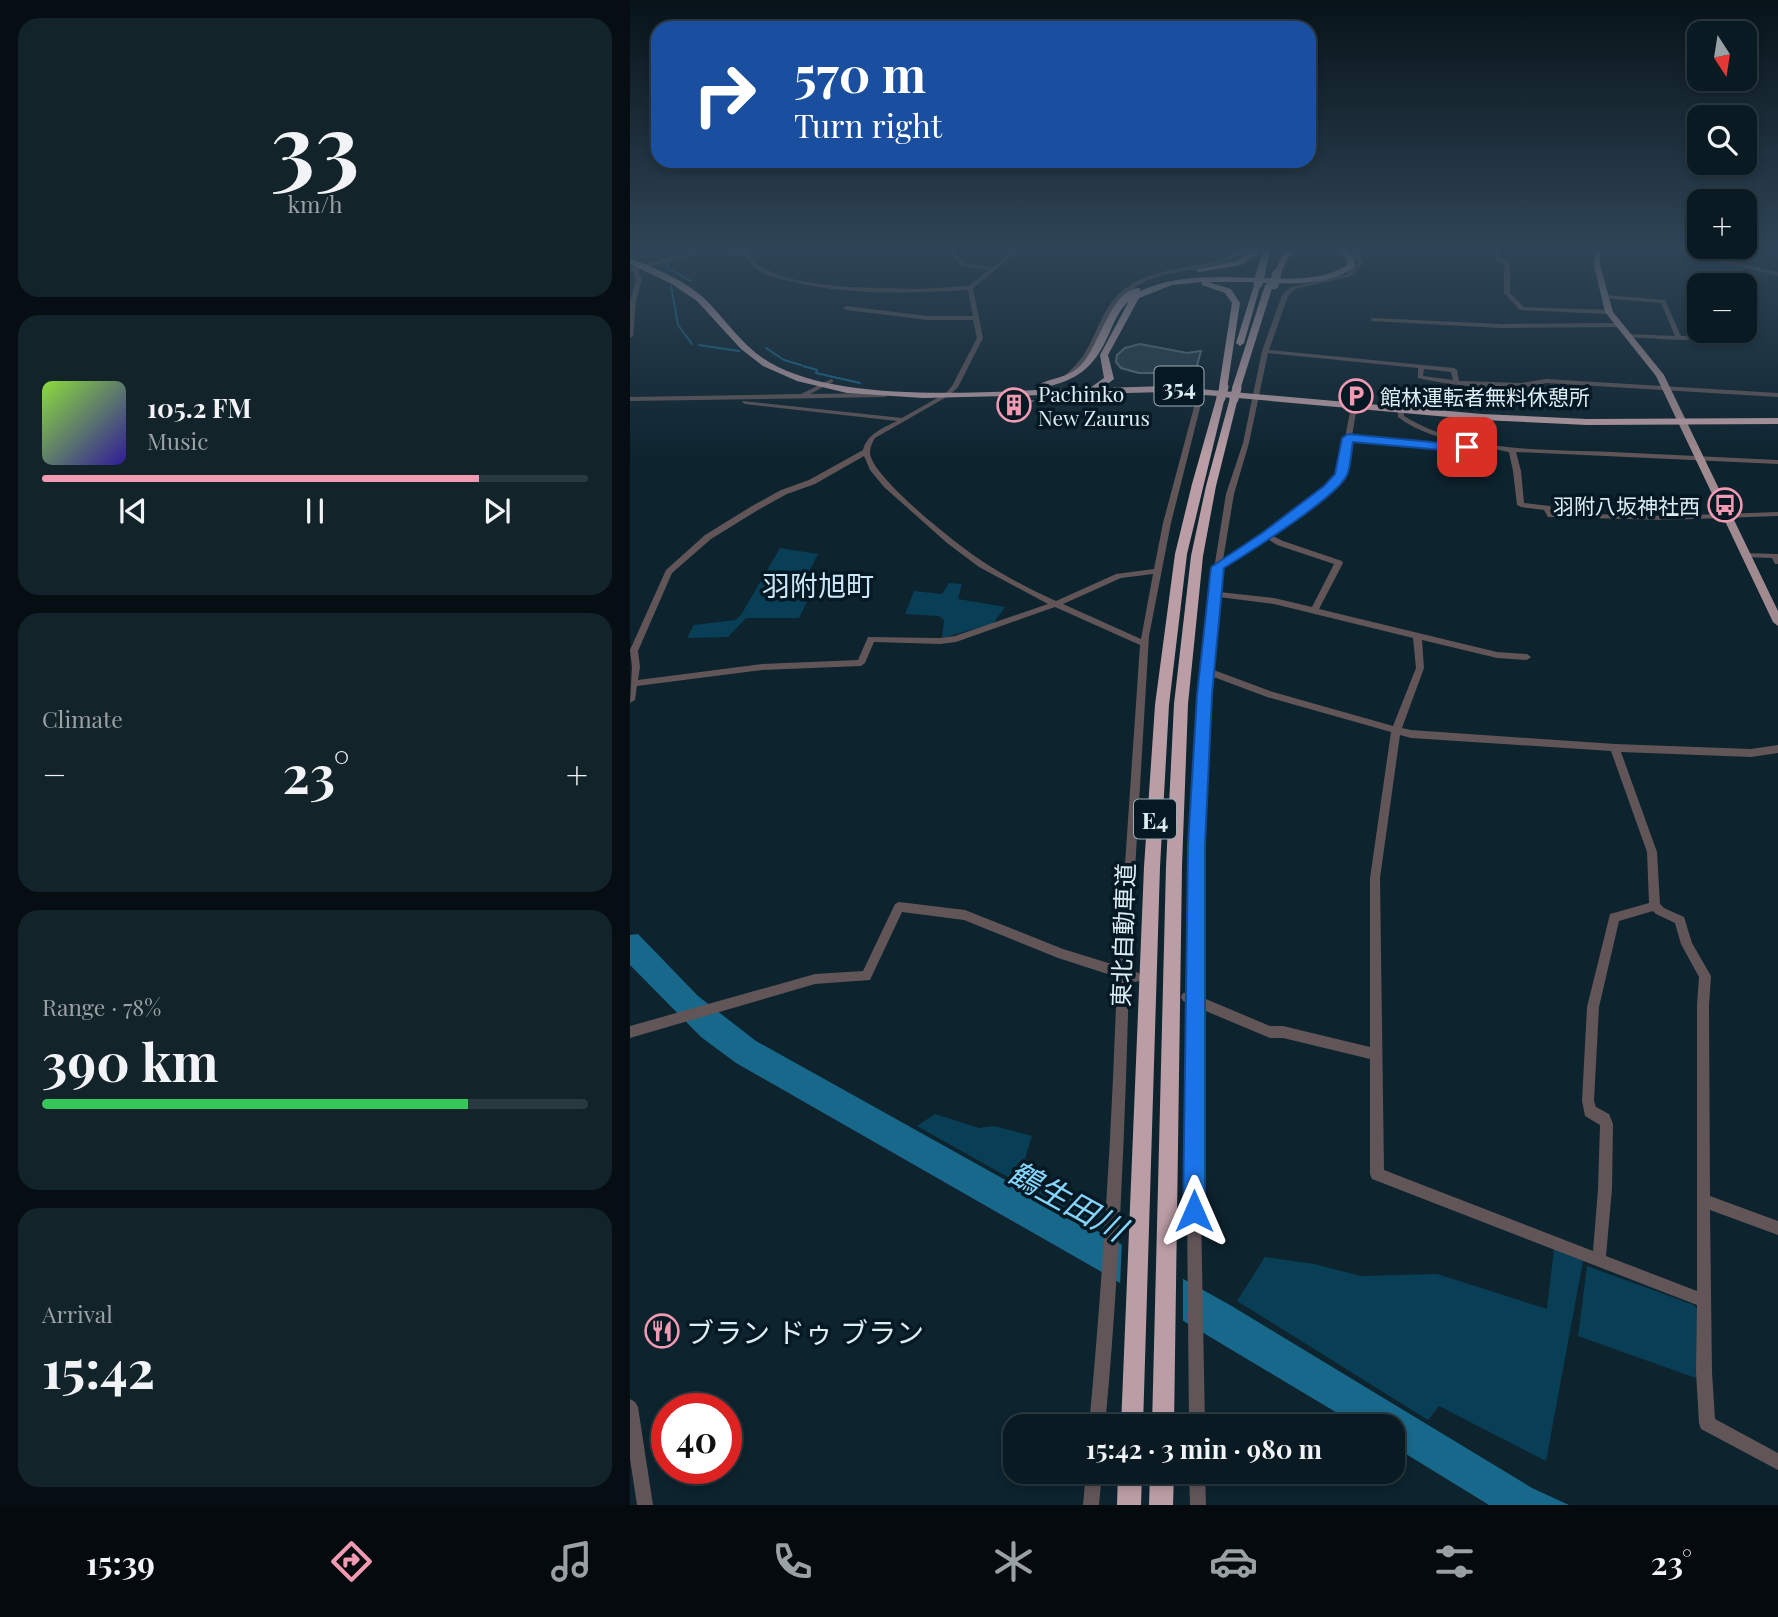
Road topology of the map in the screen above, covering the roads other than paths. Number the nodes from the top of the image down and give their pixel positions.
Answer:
1 (722, 320) edge
2 (976, 320) edge
3 (1104, 320) edge
4 (1113, 320) edge
5 (1123, 320) edge
6 (1235, 320) edge
7 (1248, 320) edge
8 (1258, 320) edge
9 (1277, 320) edge
10 (1378, 320) edge
11 (1615, 320) edge
12 (1671, 320) edge
13 (1619, 325) junction
14 (1628, 335) junction
15 (1679, 338) junction
16 (1687, 338) edge
17 (1265, 351) junction
18 (1082, 370) junction
19 (1110, 372) junction
20 (1067, 376) dead end
21 (827, 384) junction
22 (1189, 386) junction
23 (1094, 387) junction
24 (1011, 388) junction
25 (1667, 390) junction
26 (950, 392) junction
27 (1201, 392) junction
28 (1229, 393) junction
29 (889, 394) junction
30 (1254, 395) junction
31 (1778, 395) edge
32 (811, 396) junction
33 (769, 397) junction
34 (735, 398) junction
35 (630, 400) edge
36 (1353, 407) junction
37 (1400, 410) junction
38 (901, 419) junction
39 (1778, 419) edge
40 (1681, 420) junction
41 (1348, 438) junction
42 (1472, 443) junction
43 (1512, 450) junction
44 (867, 452) junction
45 (1699, 459) junction
46 (1778, 462) edge
47 (1778, 514) edge
48 (1726, 517) junction
49 (1267, 536) junction
50 (1745, 555) junction
51 (1778, 562) edge
52 (1218, 567) junction
53 (1157, 570) junction
54 (1214, 594) junction
55 (1056, 604) junction
56 (1314, 611) junction
57 (1778, 622) edge
58 (1417, 635) junction
59 (1145, 644) junction
60 (1527, 657) dead end
61 (1207, 671) junction
62 (632, 684) edge
63 (630, 699) edge
64 (1396, 732) junction
65 (1615, 748) junction
66 (1778, 749) edge
67 (1655, 906) junction
68 (1129, 976) junction
69 (1191, 999) junction
70 (630, 1032) edge
71 (1375, 1054) junction
72 (1704, 1201) junction
73 (1778, 1228) edge
74 (1599, 1261) junction
75 (1704, 1301) junction
76 (630, 1408) edge
77 (1098, 1414) edge
78 (1133, 1414) edge
79 (1163, 1414) edge
80 (1197, 1414) edge
81 (1778, 1462) edge
82 (1093, 1484) edge
83 (1130, 1484) edge
84 (1162, 1484) edge
85 (1197, 1484) edge
86 (645, 1505) edge
87 (1091, 1505) edge
88 (1129, 1505) edge
89 (1161, 1505) edge
90 (1198, 1505) edge

1 - 21 highway, 354
2 - 26 street
3 - 20 street
4 - 18 highway
5 - 19 highway
6 - 28 highway
7 - 28 highway, 東北自動車道 / E4, bridge
8 - 28 highway, 東北自動車道 / E4, bridge
9 - 17 street
10 - 13 street
11 - 13 main road
12 - 15 street
13 - 14 main road
14 - 15 street
14 - 25 main road
15 - 16 street
17 - 25 street
17 - 30 street
18 - 23 highway
18 - 24 highway
19 - 22 highway
19 - 23 highway
21 - 26 highway, 354
21 - 29 highway, 354
21 - 32 street
21 - 33 street
22 - 23 highway, 354
22 - 30 highway, 354
23 - 24 highway, 354
23 - 26 highway, 354
23 - 27 highway, 354
24 - 26 highway, 354
25 - 31 street
25 - 40 main road
26 - 29 highway, 354
26 - 38 street
27 - 30 highway, 354
27 - 53 street
28 - 78 highway, 東北自動車道 / E4
28 - 79 highway, 東北自動車道 / E4
29 - 32 street
30 - 36 highway, 354
30 - 37 highway, 354
30 - 52 street
32 - 33 street
33 - 34 street
34 - 35 street
34 - 38 street
36 - 37 highway, 354
36 - 41 street
37 - 40 highway, 354
37 - 42 street
38 - 44 street
39 - 40 highway, 354
40 - 45 main road
41 - 42 street
41 - 49 street
42 - 43 street
43 - 45 street
43 - 48 street
44 - 55 street
44 - 62 street
45 - 46 street
45 - 48 main road
47 - 48 street
48 - 50 main road
49 - 52 street
49 - 56 street
50 - 51 street
50 - 57 main road
52 - 54 street
53 - 55 street
53 - 59 street
54 - 56 street
54 - 61 street
55 - 59 street
55 - 62 street
56 - 58 street
58 - 60 street
58 - 64 street
59 - 68 street
61 - 64 street
61 - 69 street
62 - 63 street
64 - 65 street
64 - 71 street
65 - 66 street
65 - 67 street
67 - 72 street
67 - 74 street
68 - 70 street
68 - 77 street
69 - 71 street
69 - 80 street
71 - 74 street
72 - 73 street
72 - 75 street
74 - 75 street
75 - 81 street
76 - 86 street
82 - 87 street
83 - 88 highway
84 - 89 highway
85 - 90 street

